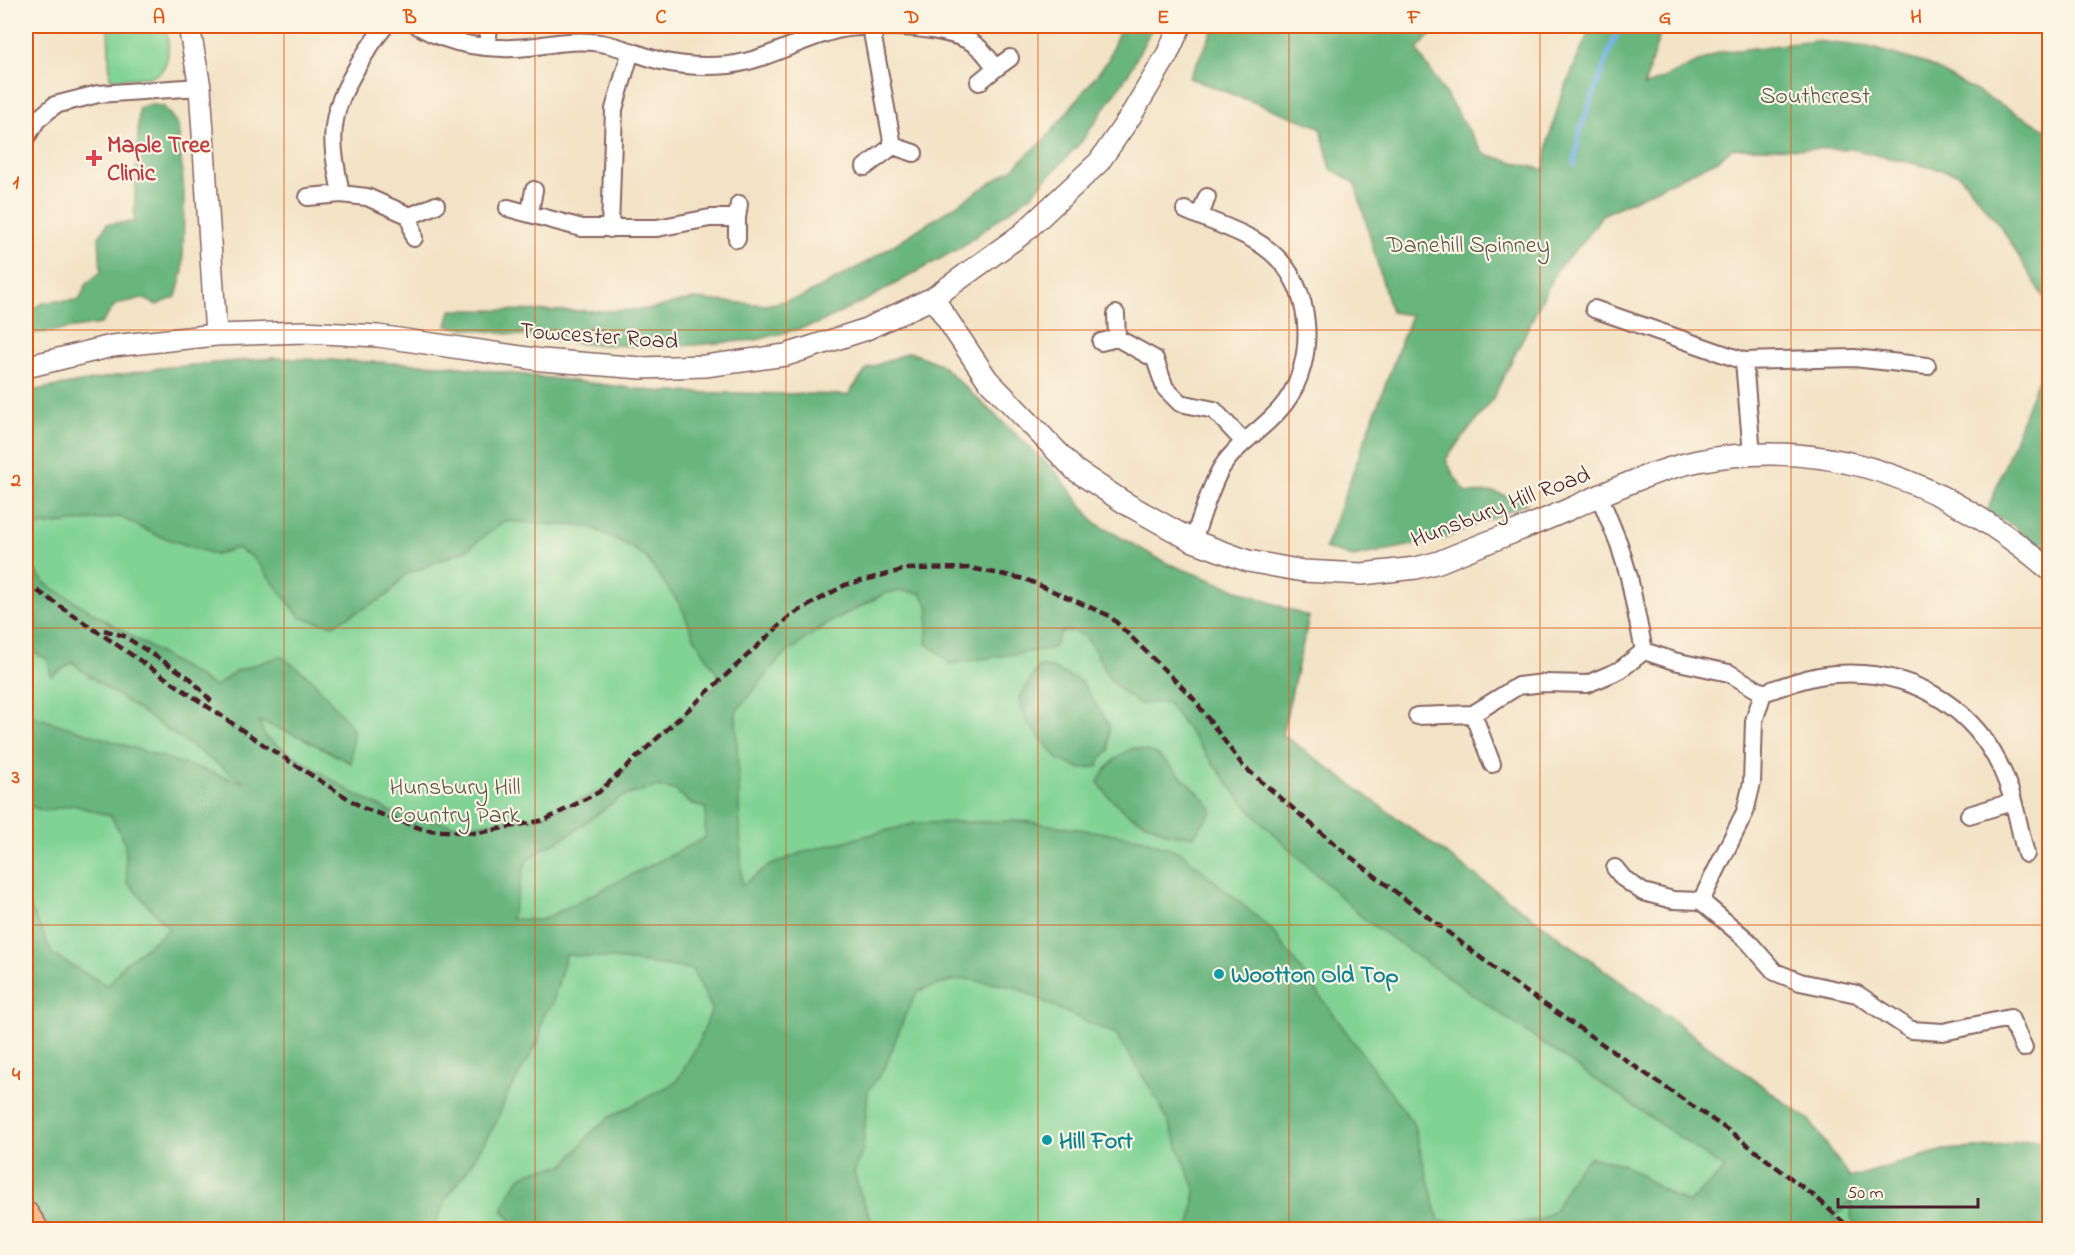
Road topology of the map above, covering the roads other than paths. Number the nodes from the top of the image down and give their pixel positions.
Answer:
1 (189, 26) edge
2 (385, 26) edge
3 (418, 26) edge
4 (489, 26) edge
5 (1180, 26) edge
6 (871, 27) edge
7 (937, 28) edge
8 (804, 33) edge
9 (488, 47) junction
10 (631, 51) junction
11 (1010, 58) dead end
12 (996, 68) junction
13 (979, 82) dead end
14 (200, 87) junction
15 (26, 138) edge
16 (893, 146) junction
17 (914, 153) dead end
18 (865, 167) dead end
19 (534, 190) dead end
20 (341, 194) junction
21 (308, 197) dead end
22 (1208, 197) dead end
23 (436, 205) dead end
24 (508, 208) dead end
25 (530, 212) junction
26 (410, 216) junction
27 (610, 229) junction
28 (414, 238) dead end
29 (737, 239) dead end
30 (933, 298) junction
31 (1594, 309) dead end
32 (1116, 314) dead end
33 (216, 335) junction
34 (1744, 361) junction
35 (1927, 366) dead end
36 (26, 367) edge
37 (1243, 441) junction
38 (1752, 454) junction
39 (1599, 495) junction
40 (1192, 540) junction
41 (2049, 570) edge
42 (1644, 651) junction
43 (1763, 693) junction
44 (1473, 714) junction
45 (1418, 716) dead end
46 (1492, 764) dead end
47 (2012, 802) junction
48 (1969, 815) dead end
49 (2026, 854) dead end
50 (1615, 867) dead end
51 (1701, 901) junction
52 (2024, 1048) dead end
53 (26, 1216) edge
54 (35, 1230) edge

1 - 14 street
2 - 20 street
3 - 9 street
4 - 9 street
5 - 30 street, Towcester Road
6 - 7 street
6 - 8 street
6 - 16 street
7 - 12 street
8 - 10 street
9 - 10 street
10 - 27 street
11 - 12 street
12 - 13 street
14 - 15 street
14 - 33 street
16 - 17 street
16 - 18 street
19 - 25 street
20 - 21 street
20 - 26 street
22 - 37 street
23 - 26 street
24 - 25 street
25 - 27 street
26 - 28 street
27 - 29 street
30 - 33 street, Towcester Road
30 - 40 street, Hunsbury Hill Road
31 - 34 street
32 - 37 street
33 - 36 street, Towcester Road
34 - 35 street
34 - 38 street
37 - 40 street
38 - 39 street, Hunsbury Hill Road
38 - 41 street, Hunsbury Hill Road
39 - 40 street, Hunsbury Hill Road
39 - 42 street
42 - 43 street
42 - 44 street
43 - 47 street
43 - 51 street
44 - 45 street
44 - 46 street
47 - 48 street
47 - 49 street
50 - 51 street
51 - 52 street
53 - 54 highway

